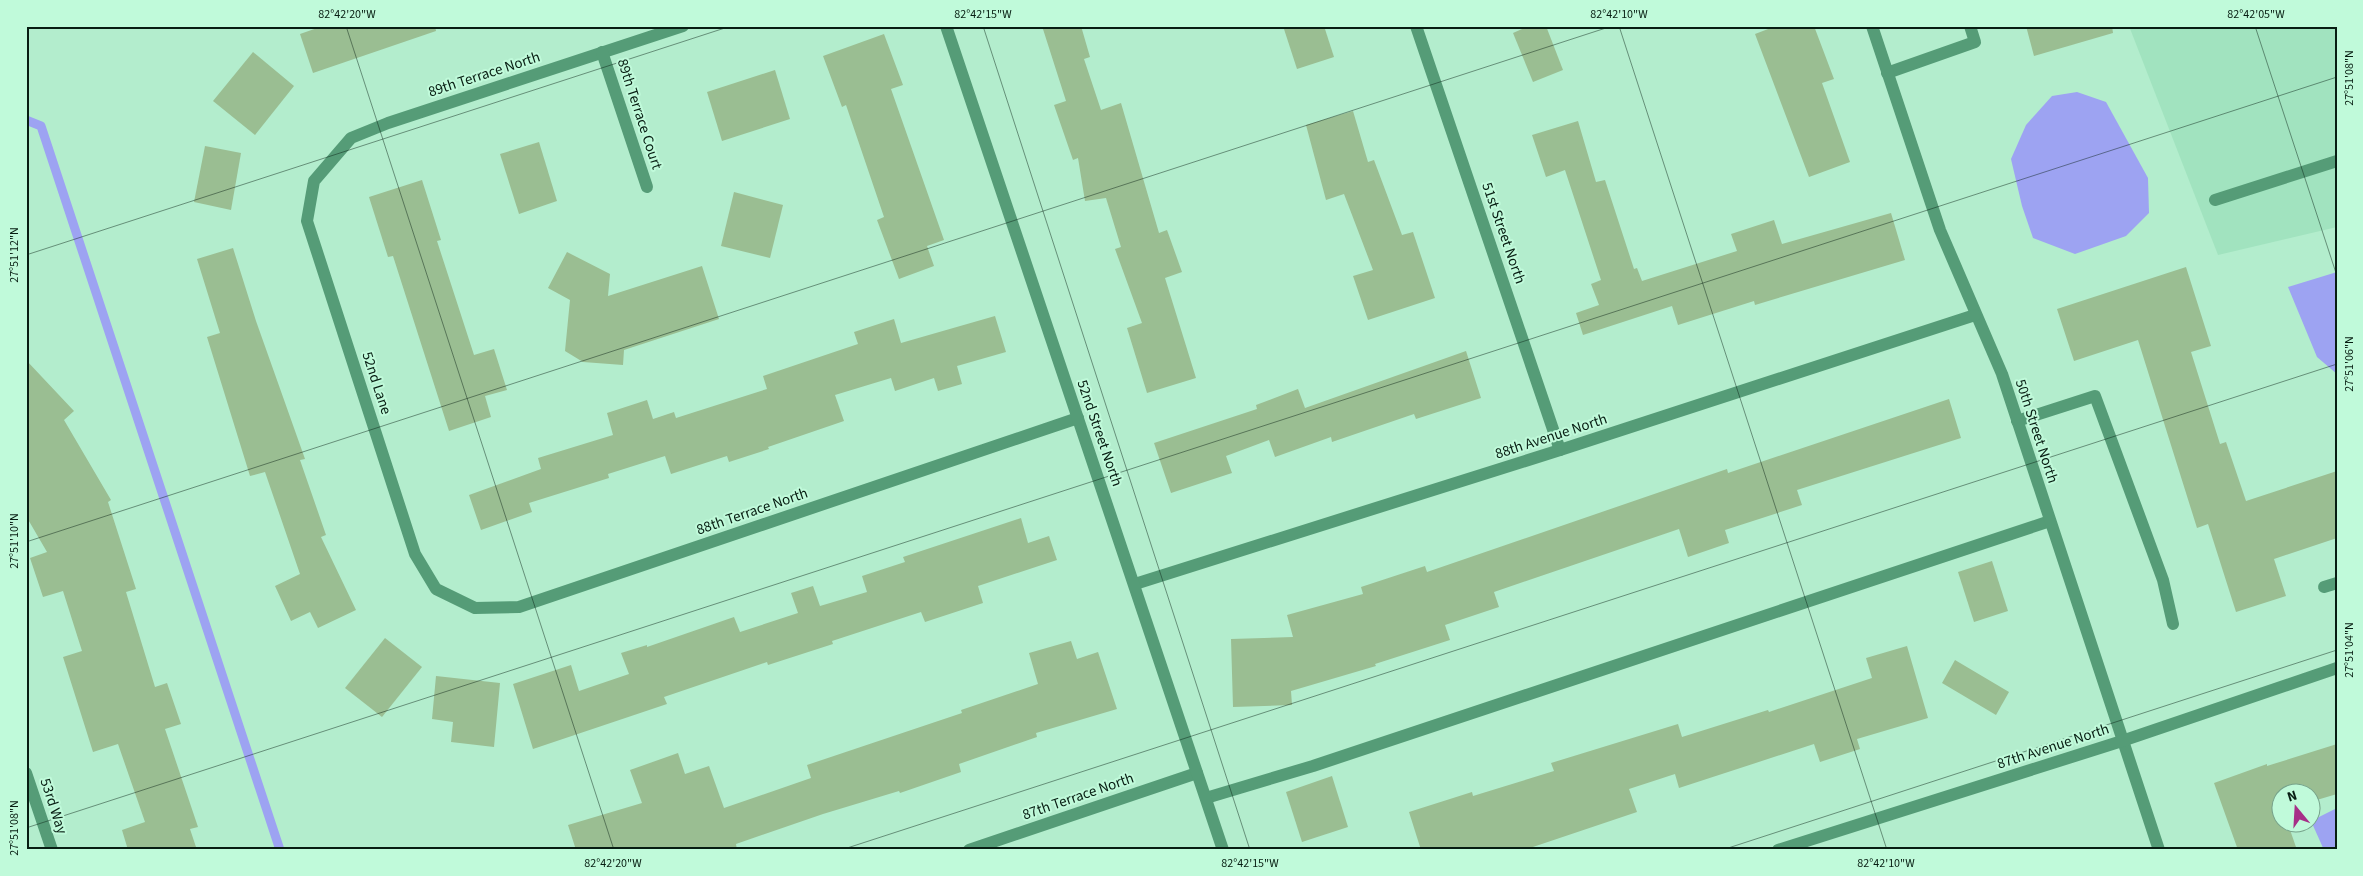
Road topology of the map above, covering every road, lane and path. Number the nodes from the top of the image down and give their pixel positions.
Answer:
1 (683, 26) edge
2 (946, 26) edge
3 (1416, 26) edge
4 (1872, 26) edge
5 (1970, 26) edge
6 (602, 52) junction
7 (1888, 73) junction
8 (2337, 161) edge
9 (314, 182) joint
10 (647, 187) dead end
11 (2215, 200) dead end
12 (1975, 315) junction
13 (1078, 418) junction
14 (2017, 421) junction
15 (1560, 450) junction
16 (2050, 521) junction
17 (1135, 584) junction
18 (436, 589) joint
19 (2173, 624) dead end
20 (2337, 668) edge
21 (2122, 741) junction
22 (26, 773) edge
23 (1197, 773) junction
24 (1206, 798) junction
25 (52, 850) edge
26 (969, 850) edge
27 (1223, 850) edge
28 (1778, 850) edge
29 (2160, 850) edge

1 - 6 street, 89th Terrace North
2 - 13 street, 52nd Street North
3 - 15 street, 51st Street North
4 - 7 street, 50th Street North
5 - 7 street
6 - 9 street, 89th Terrace North
6 - 10 street, 89th Terrace Court
7 - 12 street, 50th Street North
8 - 11 street
9 - 18 street, 52nd Lane
12 - 14 street, 50th Street North
12 - 15 street, 88th Avenue North
13 - 17 street, 52nd Street North
13 - 18 street, 88th Terrace North
14 - 16 street, 50th Street North
14 - 19 street
15 - 17 street, 88th Avenue North
16 - 21 street, 50th Street North
16 - 24 street
17 - 23 street, 52nd Street North
20 - 21 street, 87th Avenue North
21 - 28 street, 87th Avenue North
21 - 29 street, 50th Street North
22 - 25 street, 53rd Way
23 - 24 street, 52nd Street North
23 - 26 street, 87th Terrace North
24 - 27 street, 52nd Street North

